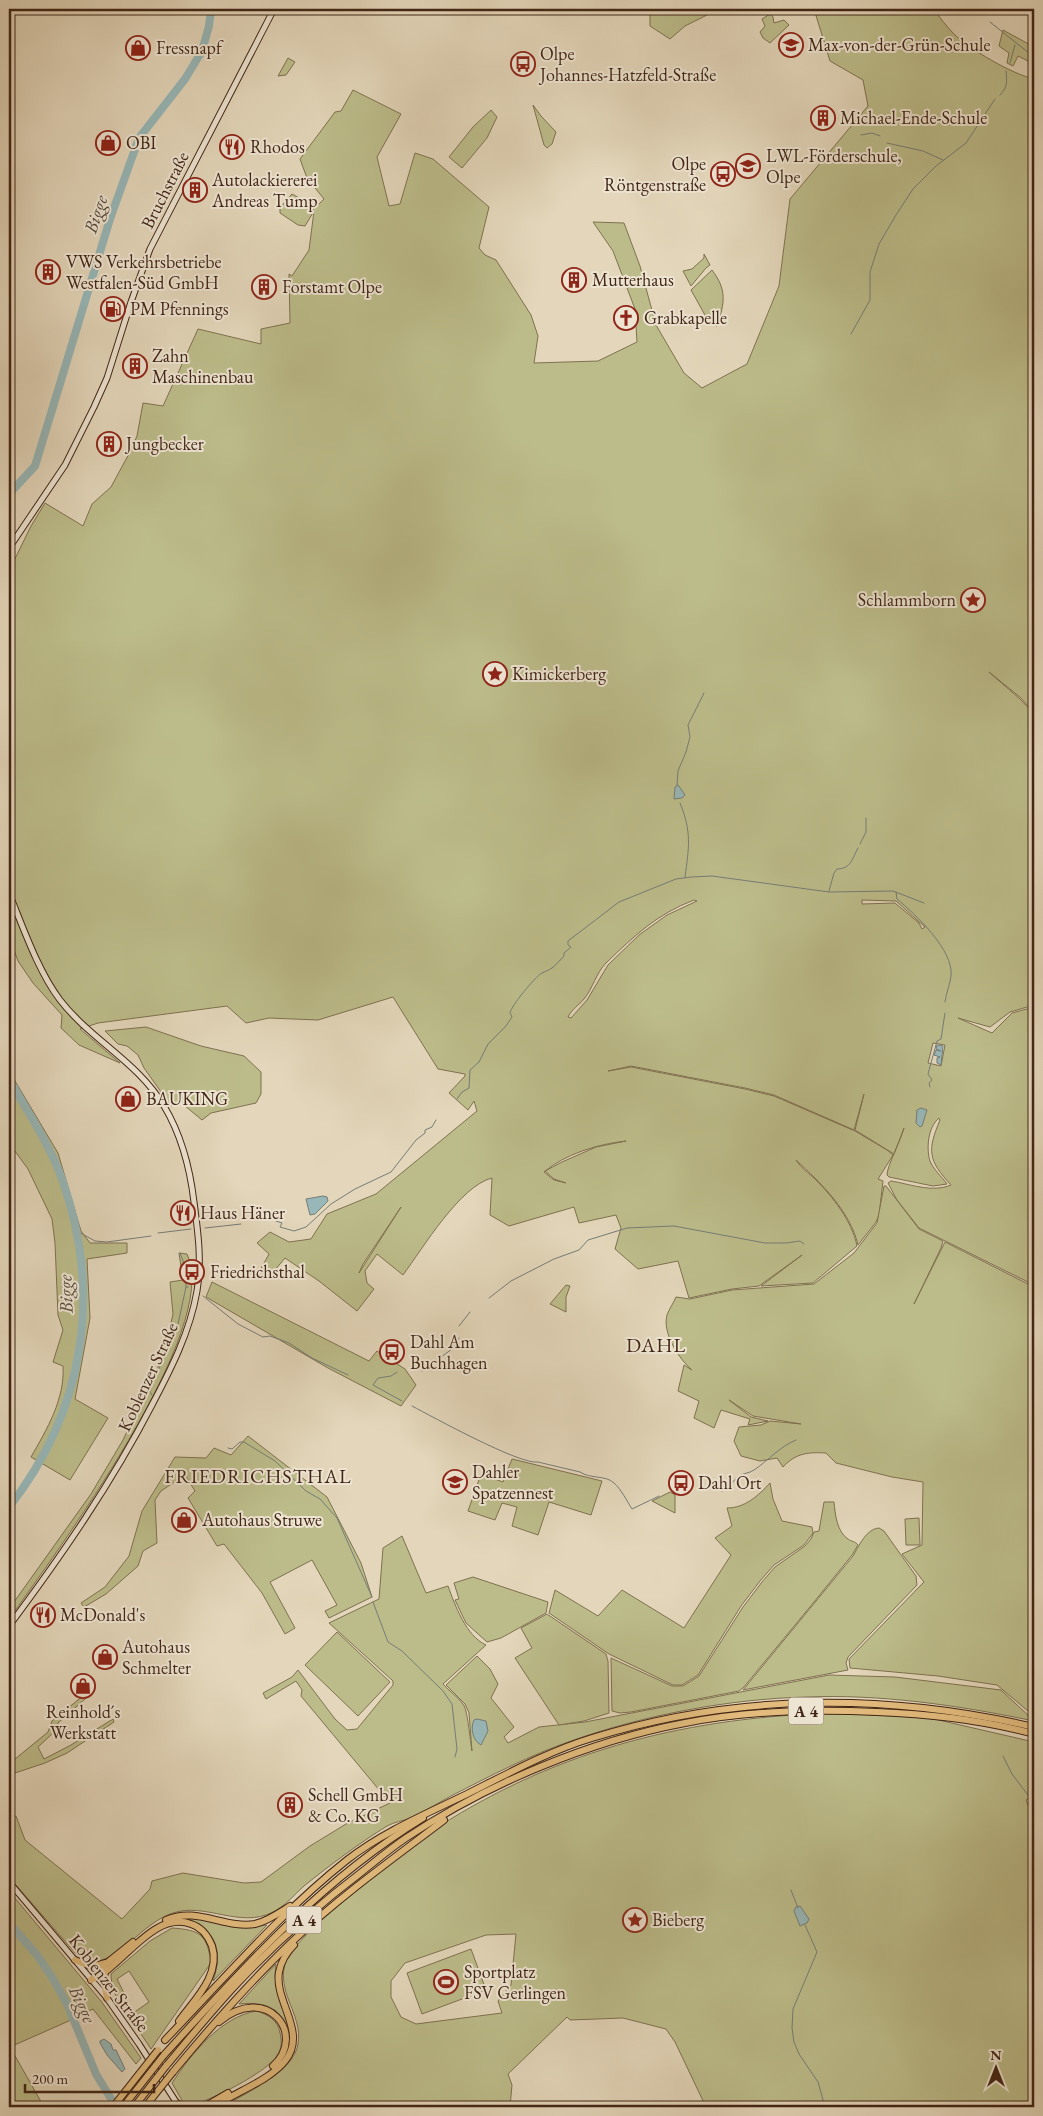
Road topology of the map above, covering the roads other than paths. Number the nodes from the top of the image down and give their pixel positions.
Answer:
1 (274, 9) edge
2 (9, 548) edge
3 (9, 893) edge
4 (9, 1626) edge
5 (1034, 1727) edge
6 (1034, 1734) edge
7 (452, 1801) junction
8 (467, 1802) junction
9 (9, 1882) edge
10 (300, 1900) junction
11 (314, 1922) junction
12 (75, 1960) junction
13 (108, 1962) junction
14 (105, 1972) junction
15 (91, 1980) junction
16 (107, 1998) junction
17 (202, 2038) junction
18 (165, 2040) junction
19 (178, 2105) edge
20 (113, 2107) edge
21 (123, 2107) edge
22 (134, 2107) edge
23 (145, 2107) edge
24 (183, 2107) edge
25 (204, 2107) edge
26 (214, 2107) edge

1 - 2 main road, Bruchstraße
3 - 4 main road, Koblenzer Straße
5 - 7 highway, A 4
6 - 8 highway, A 4
7 - 10 highway
7 - 21 highway, A 4, bridge
8 - 11 highway
8 - 22 highway, A 4, bridge
9 - 12 main road, Koblenzer Straße
10 - 13 highway
10 - 18 highway
11 - 17 highway
11 - 26 highway
12 - 13 highway
12 - 15 main road, Koblenzer Straße
13 - 15 highway
14 - 15 highway
14 - 16 highway
14 - 18 highway
15 - 16 main road, Koblenzer Straße
16 - 19 main road, Koblenzer Straße
17 - 23 highway, bridge
17 - 25 highway
18 - 20 highway, bridge
19 - 24 highway

